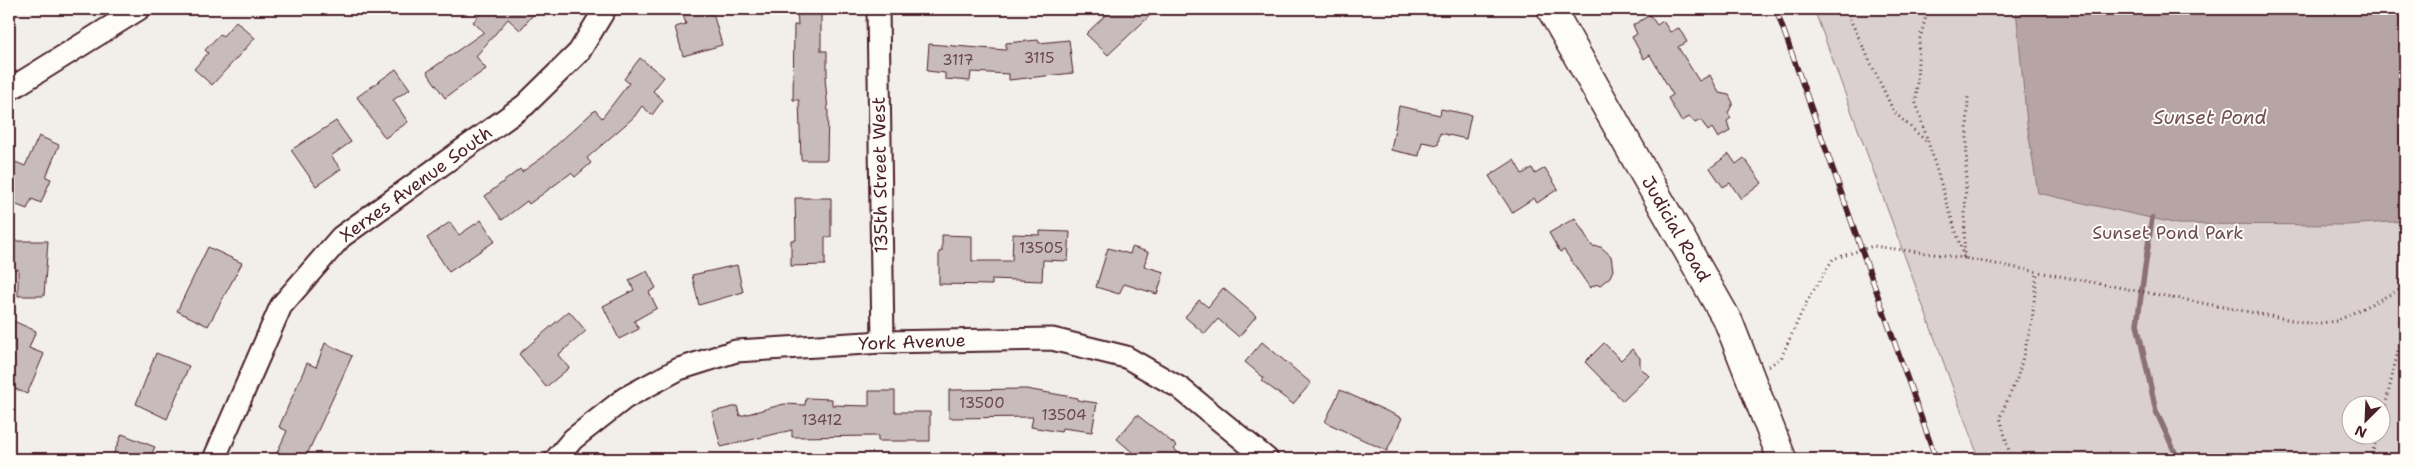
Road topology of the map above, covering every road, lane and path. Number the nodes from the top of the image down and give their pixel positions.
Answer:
1 (139, 9) edge
2 (605, 9) edge
3 (878, 9) edge
4 (1551, 9) edge
5 (1851, 9) edge
6 (1928, 9) edge
7 (9, 90) edge
8 (1968, 96) dead end
9 (1928, 144) junction
10 (1964, 258) junction
11 (2037, 273) junction
12 (2405, 287) edge
13 (2405, 321) edge
14 (883, 342) junction
15 (1750, 378) junction
16 (2388, 396) edge
17 (2375, 446) edge
18 (214, 459) edge
19 (556, 459) edge
20 (1267, 459) edge
21 (1782, 459) edge
22 (2011, 459) edge
23 (2370, 459) edge

1 - 7 street
2 - 18 street, Xerxes Avenue South
3 - 14 street, 135th Street West
4 - 15 street, Judicial Road
5 - 9 path
6 - 9 path
8 - 10 path
9 - 10 path
10 - 11 path
10 - 15 path
11 - 12 path
11 - 22 path
13 - 16 path
14 - 19 street, York Avenue
14 - 20 street, York Avenue
15 - 21 street, Judicial Road
17 - 23 path

